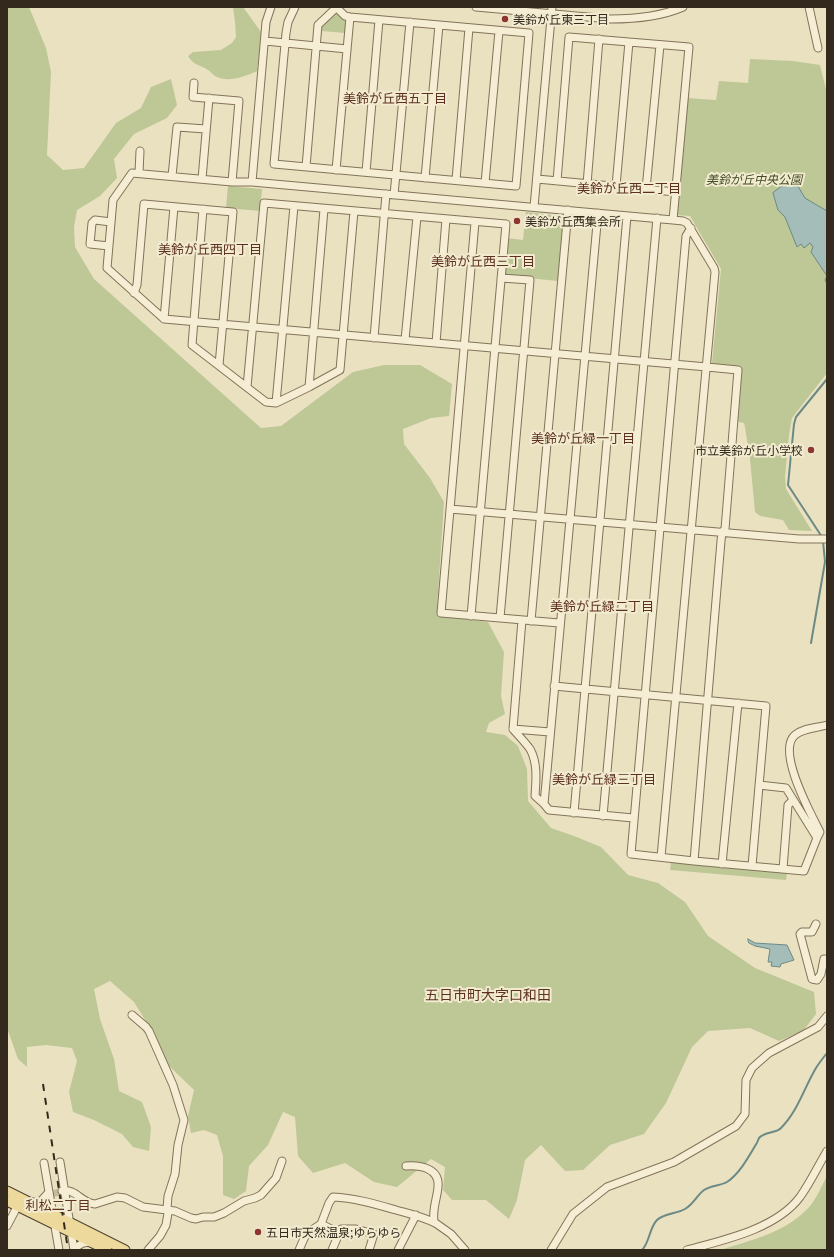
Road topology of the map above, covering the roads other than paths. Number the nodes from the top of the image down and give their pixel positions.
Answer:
1 (271, 7) edge
2 (295, 7) edge
3 (336, 7) edge
4 (476, 7) edge
5 (684, 7) edge
6 (809, 7) edge
7 (551, 10) edge
8 (350, 17) junction
9 (379, 20) junction
10 (410, 22) junction
11 (439, 25) junction
12 (469, 28) junction
13 (499, 31) junction
14 (599, 39) junction
15 (265, 41) junction
16 (629, 42) junction
17 (285, 43) junction
18 (660, 45) junction
19 (316, 46) junction
20 (818, 48) dead end
21 (346, 49) junction
22 (194, 82) dead end
23 (210, 98) junction
24 (206, 129) junction
25 (140, 151) dead end
26 (306, 167) junction
27 (336, 170) junction
28 (366, 172) junction
29 (138, 173) junction
30 (396, 175) junction
31 (172, 176) junction
32 (425, 178) junction
33 (202, 179) junction
34 (537, 179) junction
35 (456, 180) junction
36 (556, 181) junction
37 (232, 182) junction
38 (252, 182) junction
39 (485, 183) junction
40 (587, 184) junction
41 (616, 186) junction
42 (646, 189) junction
43 (676, 192) junction
44 (386, 194) junction
45 (394, 195) junction
46 (294, 206) junction
47 (174, 207) junction
48 (534, 207) junction
49 (203, 209) junction
50 (324, 209) junction
51 (568, 210) junction
52 (354, 211) junction
53 (598, 213) junction
54 (385, 214) junction
55 (627, 216) junction
56 (416, 217) junction
57 (657, 218) junction
58 (446, 219) junction
59 (673, 220) junction
60 (111, 222) junction
61 (475, 222) junction
62 (691, 228) junction
63 (109, 246) junction
64 (501, 278) junction
65 (134, 293) junction
66 (164, 319) junction
67 (194, 322) junction
68 (223, 324) junction
69 (253, 327) junction
70 (283, 330) junction
71 (313, 332) junction
72 (343, 335) junction
73 (374, 338) junction
74 (405, 340) junction
75 (436, 343) junction
76 (465, 346) junction
77 (495, 348) junction
78 (525, 351) junction
79 (556, 354) junction
80 (584, 357) junction
81 (614, 359) junction
82 (644, 362) junction
83 (674, 364) junction
84 (220, 365) junction
85 (707, 367) junction
86 (247, 387) junction
87 (309, 387) junction
88 (276, 402) junction
89 (450, 509) junction
90 (480, 511) junction
91 (510, 513) junction
92 (540, 516) junction
93 (569, 519) junction
94 (600, 522) junction
95 (630, 524) junction
96 (661, 527) junction
97 (691, 530) junction
98 (722, 532) junction
99 (827, 539) edge
100 (471, 616) junction
101 (500, 618) junction
102 (522, 620) junction
103 (531, 621) junction
104 (559, 623) junction
105 (554, 686) junction
106 (585, 689) junction
107 (614, 691) junction
108 (644, 694) junction
109 (675, 697) junction
110 (708, 700) junction
111 (738, 703) junction
112 (827, 725) edge
113 (513, 729) junction
114 (550, 732) junction
115 (759, 786) junction
116 (793, 800) junction
117 (544, 804) junction
118 (574, 813) junction
119 (603, 816) junction
120 (634, 818) junction
121 (817, 838) junction
122 (661, 857) junction
123 (694, 861) junction
124 (722, 864) junction
125 (752, 866) junction
126 (783, 869) junction
127 (816, 924) dead end
128 (827, 959) edge
129 (132, 1015) dead end
130 (827, 1016) edge
131 (827, 1152) edge
132 (282, 1161) dead end
133 (60, 1162) dead end
134 (44, 1163) dead end
135 (406, 1166) dead end
136 (63, 1190) junction
137 (7, 1191) edge
138 (50, 1194) junction
139 (7, 1201) edge
140 (28, 1201) junction
141 (17, 1207) junction
142 (167, 1209) junction
143 (52, 1214) junction
144 (416, 1215) junction
145 (69, 1222) junction
146 (321, 1224) junction
147 (437, 1224) junction
148 (54, 1225) junction
149 (7, 1226) edge
150 (71, 1232) junction
151 (339, 1233) junction
152 (98, 1245) junction
153 (58, 1250) edge
154 (74, 1250) edge
155 (107, 1250) edge
156 (125, 1250) edge
157 (148, 1250) edge
158 (299, 1250) edge
159 (332, 1250) edge
160 (369, 1250) edge
161 (398, 1250) edge
162 (465, 1250) edge
163 (551, 1250) edge
164 (688, 1250) edge

1 - 15 street
2 - 17 street
3 - 8 street
3 - 19 street
4 - 7 street
5 - 7 street
6 - 20 street
7 - 34 street
8 - 9 street
8 - 21 street
9 - 10 street
9 - 28 street
10 - 11 street
10 - 30 street
11 - 12 street
11 - 32 street
12 - 13 street
12 - 35 street
13 - 39 street
13 - 39 street
14 - 16 street
14 - 36 street
14 - 40 street
15 - 17 street
15 - 38 street
16 - 18 street
16 - 41 street
17 - 19 street
17 - 26 street
18 - 42 street
18 - 43 street
19 - 21 street
19 - 26 street
21 - 27 street
22 - 23 street
23 - 24 street
23 - 37 street
24 - 31 street
24 - 33 street
25 - 29 street
26 - 27 street
27 - 28 street
28 - 30 street
29 - 31 street
29 - 60 street
30 - 32 street
30 - 45 street
31 - 33 street
32 - 35 street
33 - 37 street
34 - 36 street
34 - 48 street
35 - 39 street
36 - 40 street
37 - 38 street
38 - 44 street
40 - 41 street
41 - 42 street
42 - 43 street
43 - 59 street
44 - 45 street
44 - 54 street
45 - 48 street
46 - 50 street
46 - 69 street
46 - 70 street
47 - 49 street
47 - 65 street
47 - 66 street
48 - 51 street
49 - 67 street
49 - 68 street
50 - 52 street
50 - 71 street
51 - 53 street
51 - 79 street
52 - 54 street
52 - 72 street
53 - 55 street
53 - 80 street
54 - 56 street
54 - 73 street
55 - 57 street
55 - 81 street
56 - 58 street
56 - 74 street
57 - 59 street
57 - 82 street
58 - 61 street
58 - 75 street
59 - 62 street
60 - 63 street
60 - 63 street
61 - 64 street
61 - 76 street
62 - 83 street
62 - 85 street
63 - 65 street
64 - 77 street
64 - 78 street
65 - 66 street
66 - 67 street
67 - 68 street
67 - 84 street
68 - 69 street
68 - 84 street
69 - 70 street
69 - 86 street
70 - 71 street
70 - 88 street
71 - 72 street
71 - 87 street
72 - 73 street
72 - 87 street
73 - 74 street
74 - 75 street
75 - 76 street
76 - 77 street
76 - 89 street
77 - 78 street
77 - 90 street
78 - 79 street
78 - 91 street
79 - 80 street
79 - 92 street
80 - 81 street
80 - 93 street
81 - 82 street
81 - 94 street
82 - 83 street
82 - 95 street
83 - 85 street
83 - 96 street
84 - 86 street
85 - 97 street
85 - 98 street
86 - 88 street
87 - 88 street
89 - 90 street
89 - 100 street
90 - 91 street
90 - 100 street
91 - 92 street
91 - 101 street
92 - 93 street
92 - 103 street
93 - 94 street
93 - 104 street
94 - 95 street
94 - 106 street
95 - 96 street
95 - 107 street
96 - 97 street
96 - 108 street
97 - 98 street
97 - 109 street
98 - 99 street
98 - 110 street
100 - 101 street
101 - 102 street
102 - 103 street
102 - 113 street
103 - 104 street
104 - 105 street
105 - 106 street
105 - 114 street
106 - 107 street
106 - 118 street
107 - 108 street
107 - 119 street
108 - 109 street
108 - 120 street
109 - 110 street
109 - 122 street
110 - 111 street
110 - 123 street
111 - 115 street
111 - 124 street
112 - 121 street
113 - 114 street
113 - 117 street
114 - 117 street
115 - 116 street
115 - 125 street
116 - 121 street
116 - 126 street
117 - 118 street
118 - 119 street
119 - 120 street
120 - 122 street
121 - 126 street
122 - 123 street
123 - 124 street
124 - 125 street
125 - 126 street
127 - 128 street
129 - 142 street
130 - 163 street
131 - 164 street
132 - 142 street
133 - 136 street
134 - 138 street
135 - 147 street
136 - 142 street
136 - 145 street
137 - 140 main road
138 - 140 street
138 - 143 street
139 - 141 main road
140 - 143 main road
141 - 148 main road
141 - 149 street
142 - 157 street
143 - 145 main road
143 - 148 street
144 - 146 street
144 - 147 street
144 - 161 street
145 - 150 street
145 - 156 main road
146 - 151 street
146 - 158 street
147 - 162 street
148 - 150 main road
148 - 153 street
150 - 152 main road
150 - 154 street
151 - 159 street
151 - 160 street
152 - 154 street
152 - 155 main road

